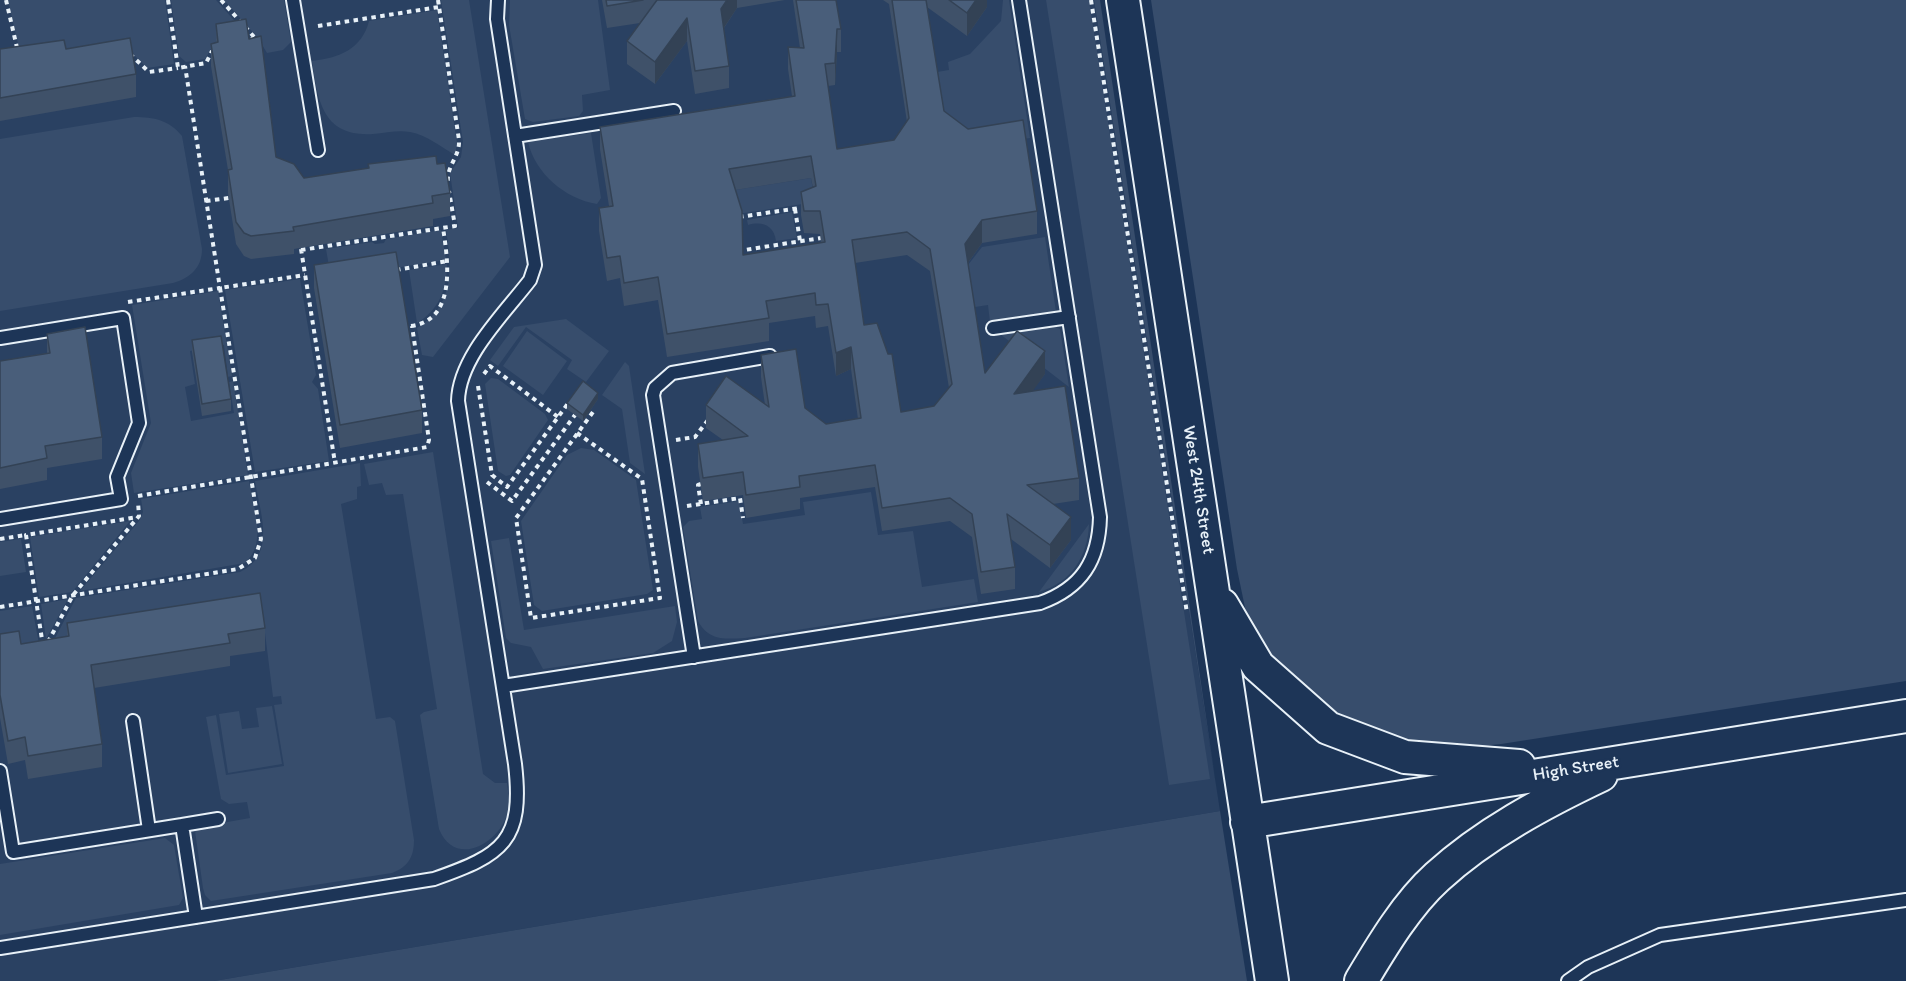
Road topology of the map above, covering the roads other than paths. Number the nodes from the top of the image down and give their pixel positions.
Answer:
1 (293, 0) edge
2 (498, 0) edge
3 (1019, 0) edge
4 (1123, 0) edge
5 (674, 111) dead end
6 (515, 136) junction
7 (318, 150) dead end
8 (1069, 317) junction
9 (993, 328) dead end
10 (0, 338) edge
11 (770, 356) edge
12 (0, 519) edge
13 (1214, 591) junction
14 (694, 657) junction
15 (503, 687) junction
16 (1906, 716) edge
17 (133, 721) dead end
18 (1634, 760) junction
19 (1600, 765) junction
20 (0, 771) edge
21 (218, 819) dead end
22 (1247, 822) junction
23 (183, 825) junction
24 (149, 830) junction
25 (1906, 900) edge
26 (196, 917) junction
27 (0, 948) edge
28 (1272, 981) edge
29 (1361, 981) edge
30 (1568, 981) edge

1 - 7 lane
2 - 6 lane
3 - 8 lane
4 - 13 street, West 24th Street
5 - 6 lane
6 - 15 lane
8 - 9 lane
8 - 14 lane
10 - 12 lane
11 - 14 lane
13 - 19 street
13 - 22 street, West 24th Street
14 - 15 lane
15 - 26 lane
16 - 18 street, High Street
17 - 24 lane
18 - 19 street, High Street
18 - 29 street
19 - 22 street, High Street
20 - 24 lane
21 - 23 lane
22 - 28 street, West 24th Street
23 - 24 lane
23 - 26 lane
25 - 30 lane
26 - 27 lane

